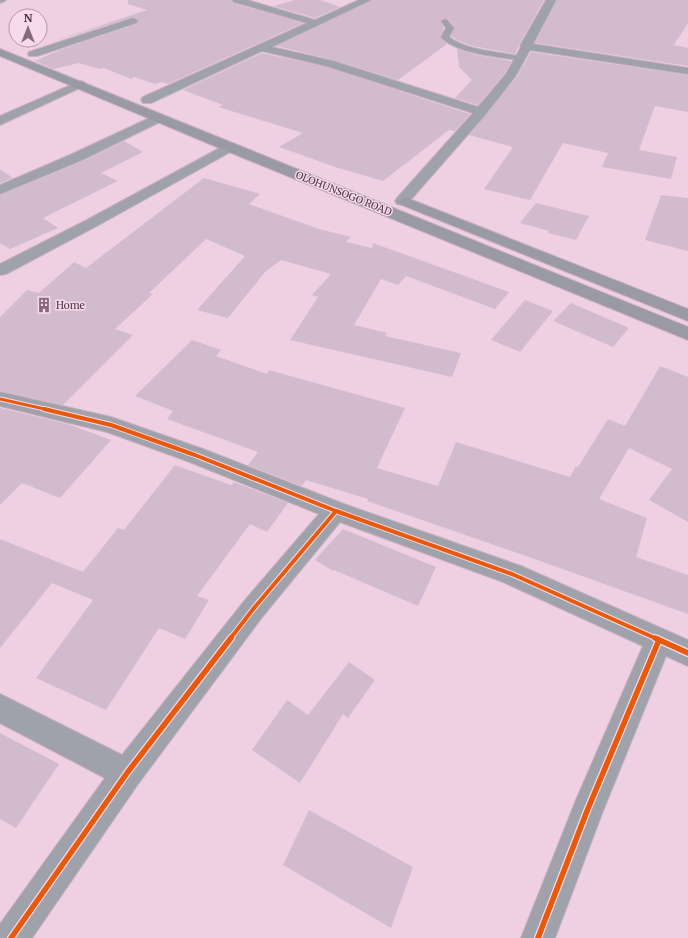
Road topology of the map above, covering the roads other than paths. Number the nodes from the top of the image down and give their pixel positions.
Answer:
1 (237, 0) edge
2 (366, 0) edge
3 (551, 0) edge
4 (133, 20) dead end
5 (445, 21) dead end
6 (317, 23) junction
7 (0, 41) edge
8 (525, 46) junction
9 (262, 48) junction
10 (0, 52) edge
11 (33, 54) junction
12 (520, 58) junction
13 (688, 71) edge
14 (80, 84) junction
15 (147, 100) junction
16 (481, 112) junction
17 (158, 118) junction
18 (0, 121) edge
19 (204, 122) dead end
20 (229, 147) junction
21 (0, 190) edge
22 (387, 195) dead end
23 (402, 200) junction
24 (0, 270) edge
25 (688, 315) edge
26 (686, 331) edge
27 (0, 399) edge
28 (336, 510) junction
29 (659, 640) junction
30 (688, 653) edge
31 (0, 708) edge
32 (127, 773) junction
33 (11, 938) edge
34 (538, 938) edge

1 - 6 street
2 - 6 street
3 - 8 street
4 - 11 street
5 - 12 lane
6 - 9 street
7 - 11 main road
8 - 12 street
8 - 13 street
9 - 15 street
9 - 16 street
10 - 14 main road, OLOHUNSOGO ROAD
11 - 15 main road
12 - 16 street
14 - 17 main road, OLOHUNSOGO ROAD
14 - 18 street
15 - 19 main road
16 - 23 street
17 - 20 main road, OLOHUNSOGO ROAD
17 - 21 street
20 - 24 street
20 - 26 main road, OLOHUNSOGO ROAD
22 - 23 main road, OLOHUNSOGO ROAD
23 - 25 main road, OLOHUNSOGO ROAD
27 - 28 street
28 - 29 street
28 - 32 street
29 - 30 street
29 - 34 street
31 - 32 street
32 - 33 street

